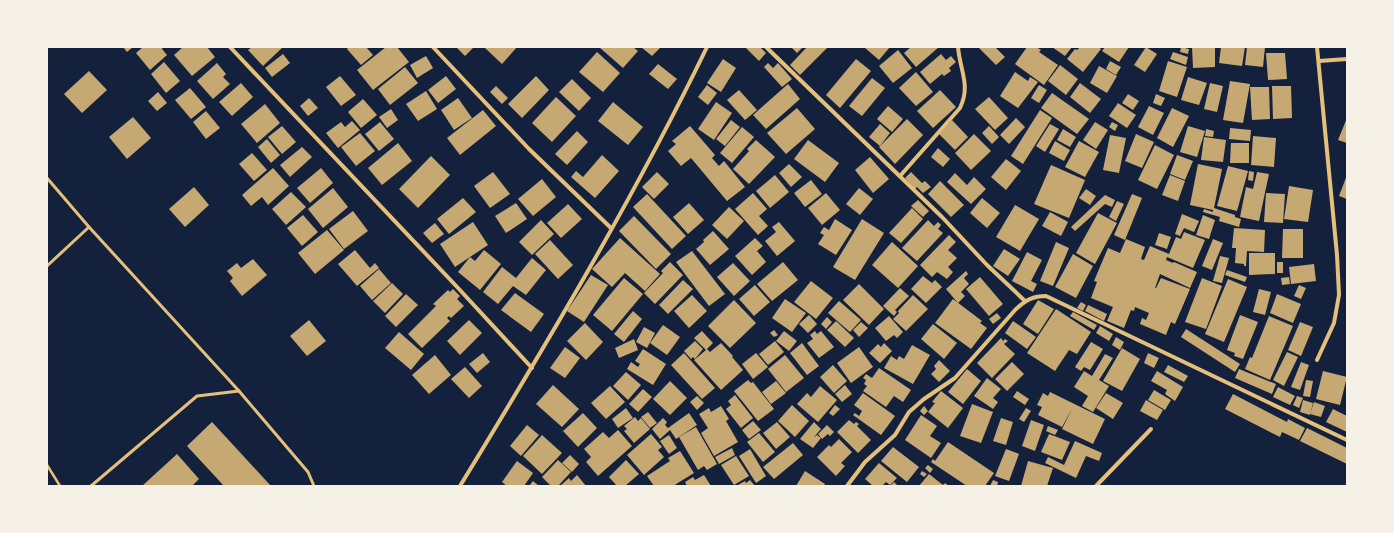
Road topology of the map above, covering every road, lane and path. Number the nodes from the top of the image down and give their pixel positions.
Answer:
1 (230, 47) edge
2 (433, 47) edge
3 (707, 47) edge
4 (766, 47) edge
5 (958, 47) edge
6 (1317, 47) edge
7 (1347, 59) edge
8 (1319, 62) junction
9 (900, 176) junction
10 (47, 178) edge
11 (89, 227) junction
12 (611, 228) junction
13 (47, 266) edge
14 (1025, 301) junction
15 (1317, 360) dead end
16 (532, 368) junction
17 (239, 391) junction
18 (1151, 429) dead end
19 (1347, 440) edge
20 (47, 465) edge
21 (60, 486) edge
22 (91, 486) edge
23 (314, 486) edge
24 (460, 486) edge
25 (847, 486) edge
26 (1096, 486) edge

1 - 16 street
2 - 12 street
3 - 12 street
4 - 9 street
5 - 9 street
6 - 8 street
7 - 8 street
8 - 15 street
9 - 14 street
10 - 11 lane
11 - 13 lane
11 - 17 lane
12 - 16 street
14 - 19 street
14 - 25 street
16 - 24 street
17 - 22 lane
17 - 23 lane
18 - 26 street
20 - 21 path

